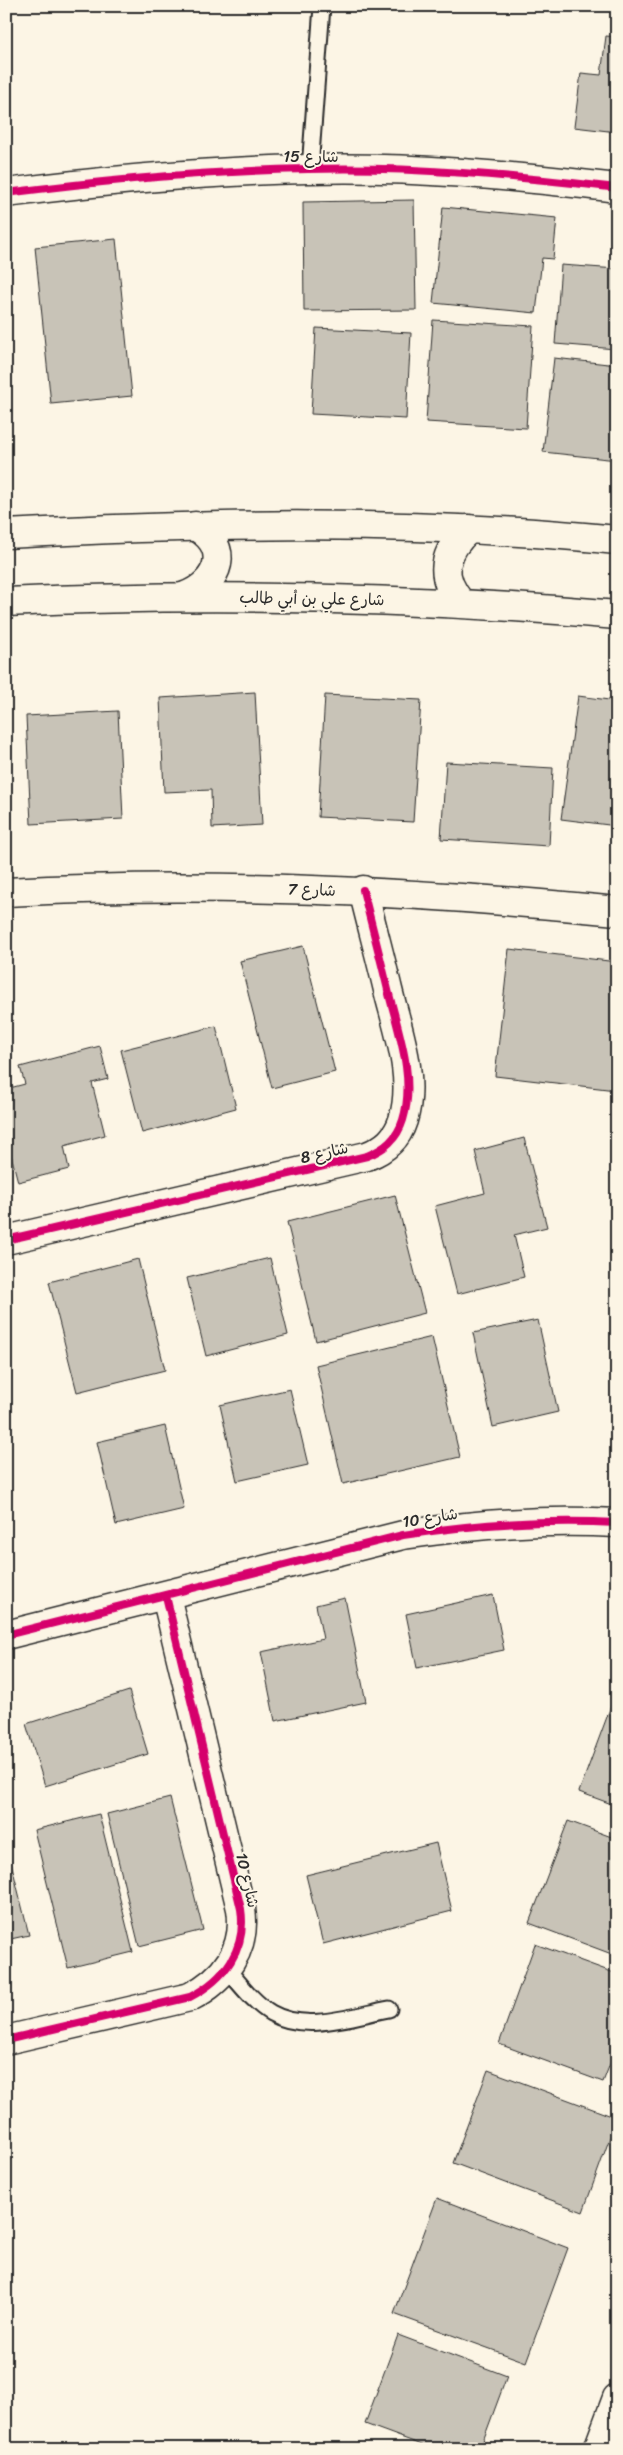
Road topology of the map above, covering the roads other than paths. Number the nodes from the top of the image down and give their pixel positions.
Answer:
1 (322, 6) edge
2 (310, 169) junction
3 (617, 188) edge
4 (6, 193) edge
5 (195, 526) junction
6 (469, 529) junction
7 (6, 534) edge
8 (617, 540) edge
9 (185, 596) junction
10 (6, 602) edge
11 (461, 603) junction
12 (617, 615) edge
13 (363, 890) junction
14 (6, 892) edge
15 (617, 911) edge
16 (6, 1240) edge
17 (617, 1523) edge
18 (166, 1596) junction
19 (6, 1635) edge
20 (226, 1970) junction
21 (389, 2009) dead end
22 (6, 2040) edge
23 (617, 2398) edge
24 (598, 2449) edge

1 - 2 lane
2 - 3 street, شارع 15
2 - 4 street, شارع 15
5 - 6 street
5 - 7 street
5 - 9 street
6 - 8 street
6 - 11 street
9 - 10 street, شارع علي بن أبي طالب
9 - 11 street, شارع علي بن أبي طالب
11 - 12 street, شارع علي بن أبي طالب
13 - 14 street, شارع 7
13 - 15 street, شارع 7
13 - 16 street, شارع 8
17 - 18 street, شارع 10
18 - 19 street, شارع 10
18 - 20 street, شارع 10
20 - 21 lane
20 - 22 street, شارع 10
23 - 24 street

